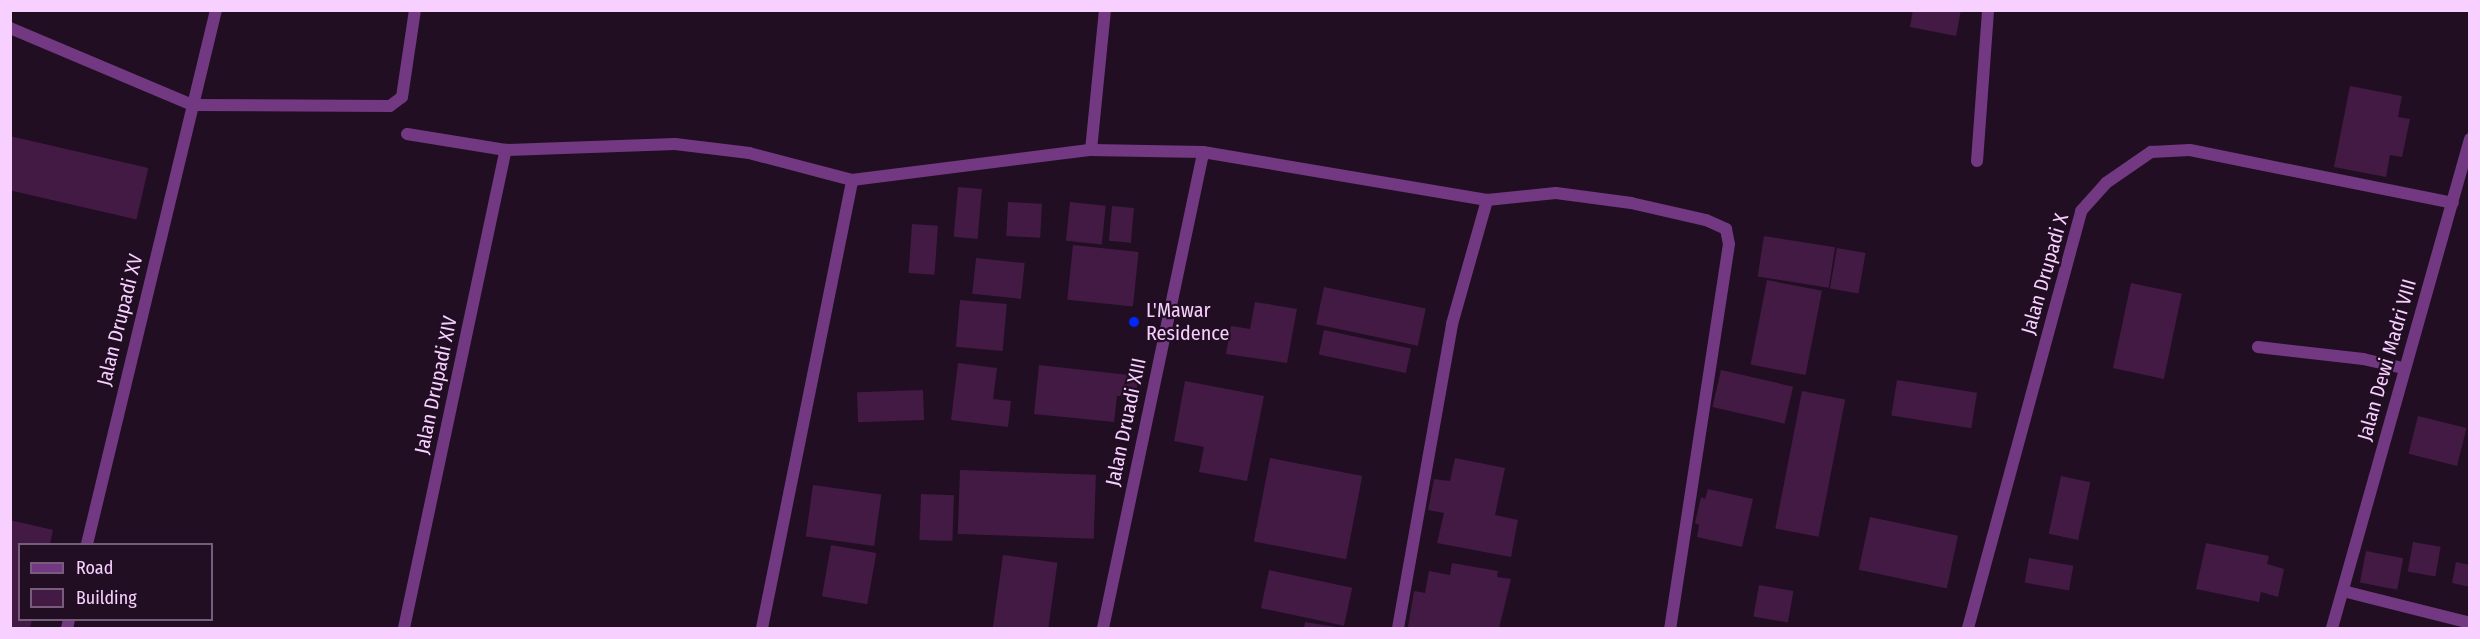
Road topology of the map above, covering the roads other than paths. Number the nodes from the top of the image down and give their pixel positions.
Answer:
1 (216, 10) edge
2 (415, 10) edge
3 (1105, 10) edge
4 (1989, 10) edge
5 (10, 28) edge
6 (192, 105) junction
7 (406, 134) dead end
8 (2469, 140) edge
9 (506, 150) junction
10 (1091, 150) junction
11 (1203, 152) junction
12 (1977, 161) dead end
13 (852, 180) junction
14 (1487, 200) junction
15 (2453, 202) junction
16 (2258, 347) dead end
17 (2403, 368) junction
18 (87, 543) edge
19 (2343, 591) junction
20 (2469, 623) edge
21 (404, 628) edge
22 (762, 628) edge
23 (1102, 628) edge
24 (1398, 628) edge
25 (1670, 628) edge
26 (1968, 628) edge
27 (2332, 628) edge

1 - 6 street, Jalan Drupadi XV
2 - 6 street
3 - 10 street
4 - 12 street
5 - 6 street
6 - 18 street, Jalan Drupadi XV
7 - 9 street
8 - 15 street, Jalan Dewi Madri VIII
9 - 13 street
9 - 21 street, Jalan Drupadi XIV
10 - 11 street
10 - 13 street
11 - 14 street
11 - 23 street, Jalan Druadi XIII
13 - 22 street
14 - 24 street
14 - 25 street
15 - 17 street, Jalan Dewi Madri VIII
15 - 26 street, Jalan Drupadi X
16 - 17 street
17 - 19 street, Jalan Dewi Madri VIII
19 - 20 street
19 - 27 street, Jalan Dewi Madri VIII

